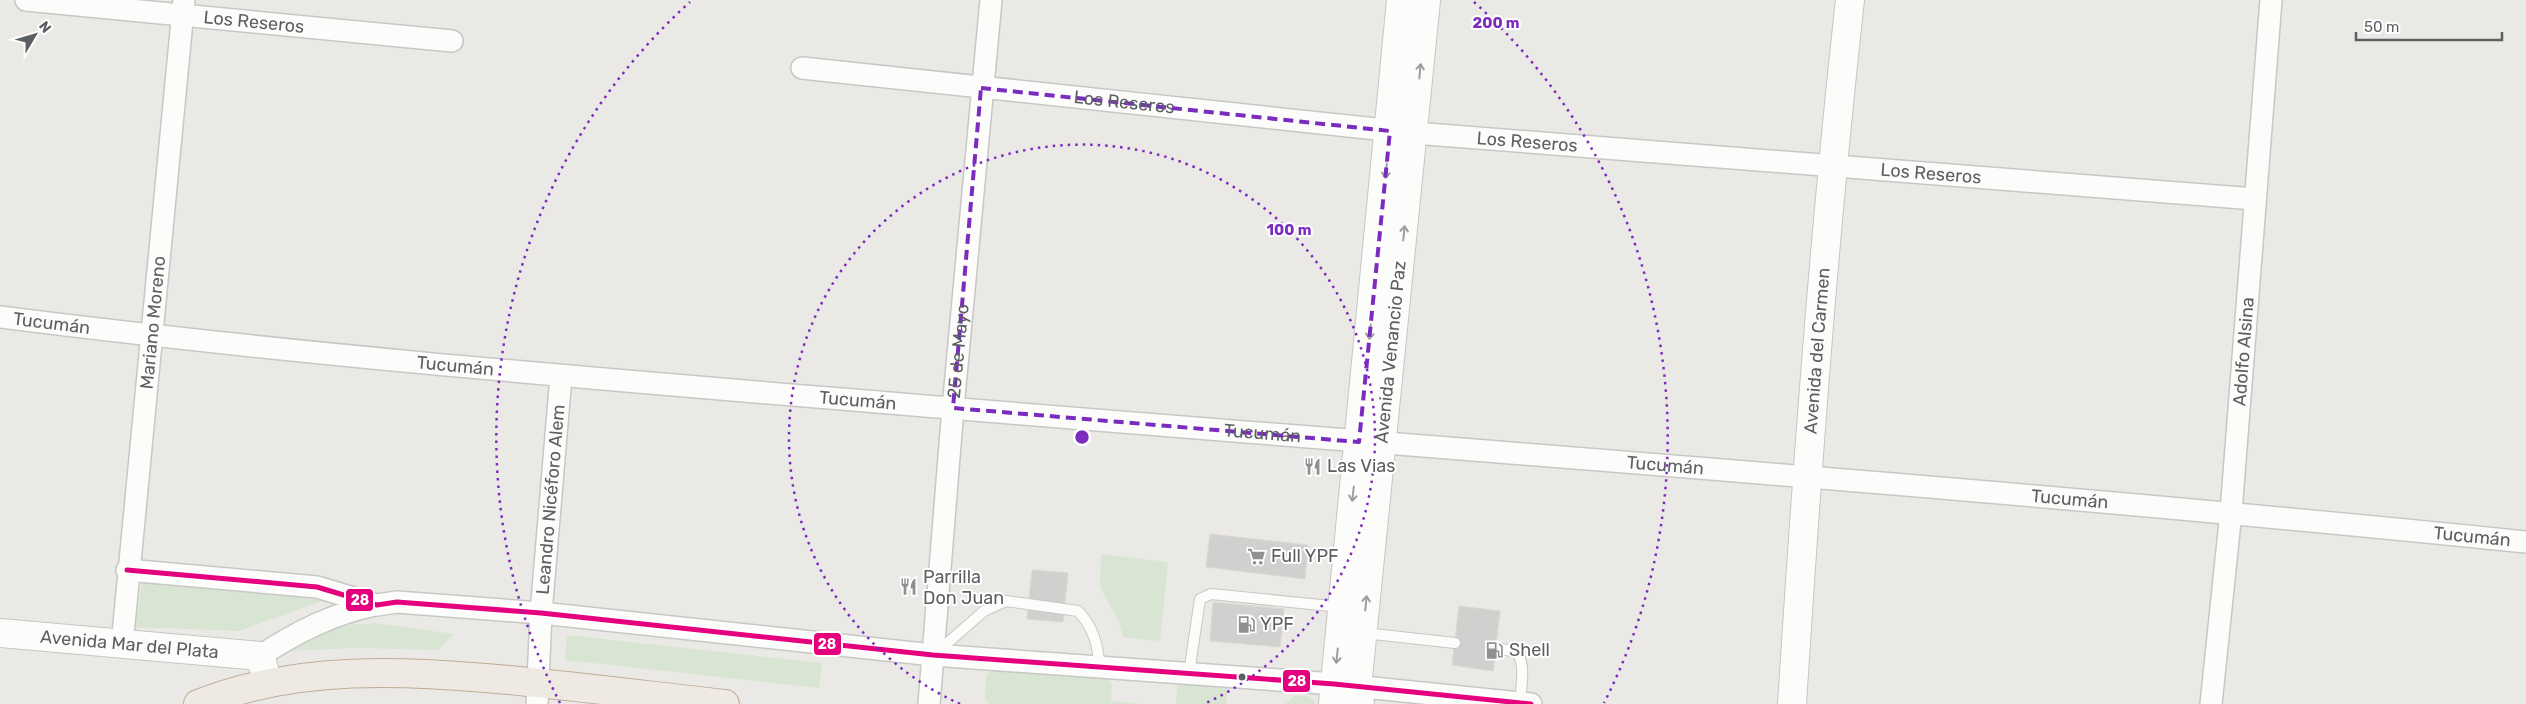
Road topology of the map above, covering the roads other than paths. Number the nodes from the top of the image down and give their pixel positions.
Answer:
1 (26, 0) edge
2 (991, 0) edge
3 (1401, 0) edge
4 (1426, 0) edge
5 (1850, 0) edge
6 (2271, 0) edge
7 (183, 7) edge
8 (452, 41) dead end
9 (802, 68) dead end
10 (981, 88) junction
11 (1402, 132) junction
12 (1832, 165) junction
13 (2255, 199) junction
14 (0, 317) edge
15 (150, 336) junction
16 (561, 376) junction
17 (953, 408) junction
18 (1371, 443) junction
19 (1806, 478) junction
20 (2231, 512) junction
21 (2526, 542) edge
22 (128, 570) junction
23 (377, 605) junction
24 (1342, 607) junction
25 (541, 612) junction
26 (1362, 632) junction
27 (0, 633) edge
28 (1455, 643) dead end
29 (122, 645) junction
30 (1496, 648) dead end
31 (933, 655) junction
32 (260, 656) junction
33 (1098, 667) junction
34 (1189, 673) junction
35 (268, 682) junction
36 (538, 694) edge
37 (1346, 695) edge
38 (1525, 703) edge
39 (198, 704) edge
40 (725, 704) edge
41 (930, 704) edge
42 (1792, 704) edge
43 (2211, 704) edge

1 - 7 street, Los Reseros
2 - 10 street, 25 de Mayo
3 - 11 main road, Avenida Venancio Paz
11 -> 4 main road, Avenida Venancio Paz
5 - 12 main road, Avenida del Carmen
6 - 13 street, Adolfo Alsina
7 - 8 street, Los Reseros
7 - 15 street, Mariano Moreno
9 - 10 street, Los Reseros
10 - 11 street, Los Reseros
10 - 17 street, 25 de Mayo
11 - 12 street, Los Reseros
11 - 18 main road, Avenida Venancio Paz
12 - 13 street, Los Reseros
12 - 19 main road, Avenida del Carmen
13 - 20 street, Adolfo Alsina
14 - 15 street, Tucumán
15 - 16 street, Tucumán
15 - 22 street, Mariano Moreno
16 - 17 street, Tucumán
16 - 25 street, Leandro Nicéforo Alem
17 - 18 street, Tucumán
17 - 31 street, 25 de Mayo
18 - 19 street, Tucumán
18 -> 24 main road, Avenida Venancio Paz
26 -> 18 main road, Avenida Venancio Paz
19 - 20 street, Tucumán
19 - 42 main road, Avenida del Carmen
20 - 21 street, Tucumán
20 - 43 street, Adolfo Alsina
22 - 23 street
22 - 29 street, Mariano Moreno
23 - 25 street
23 - 32 street
24 - 34 lane
24 -> 37 main road, Avenida Venancio Paz
25 - 31 street
25 - 36 street, Leandro Nicéforo Alem
26 - 28 lane
26 - 37 main road, Avenida Venancio Paz
27 - 29 main road, Avenida Mar del Plata
29 - 32 main road, Avenida Mar del Plata
30 - 38 lane
31 - 33 street
31 - 33 lane
31 - 41 street, 25 de Mayo
32 - 35 main road
33 - 34 street
34 - 37 street
35 - 36 highway
35 - 39 highway
36 - 40 highway
37 - 38 street

